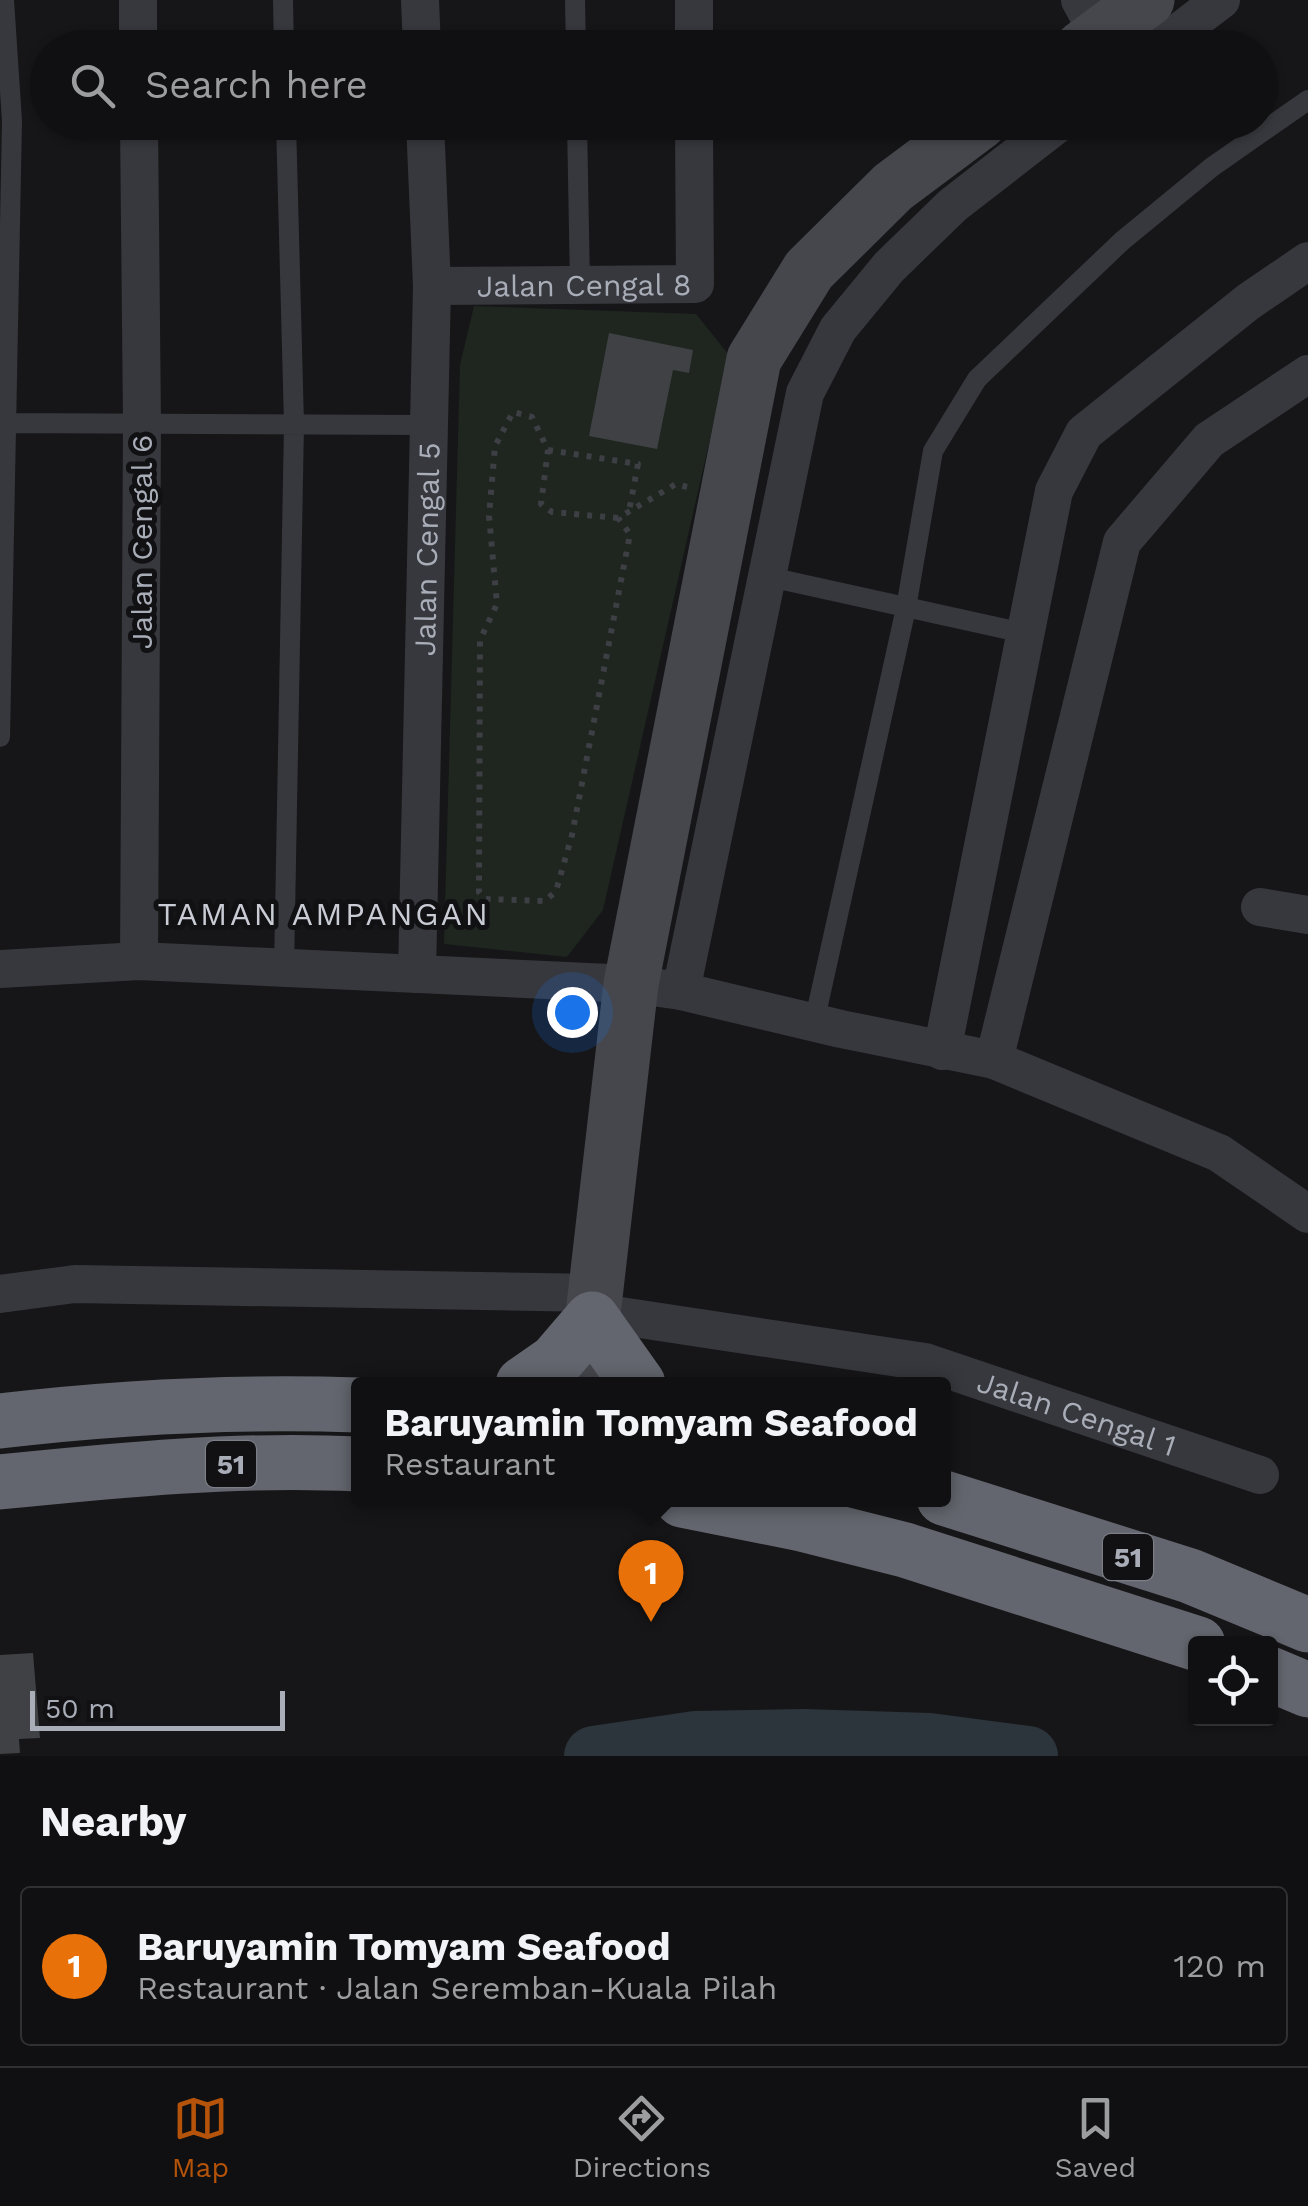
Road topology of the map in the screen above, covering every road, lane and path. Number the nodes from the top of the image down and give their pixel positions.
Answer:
1 (4, 0) edge
2 (138, 0) edge
3 (282, 0) edge
4 (420, 0) edge
5 (575, 0) edge
6 (694, 0) edge
7 (1147, 0) edge
8 (1220, 0) edge
9 (1087, 28) edge
10 (138, 30) edge
11 (283, 30) edge
12 (421, 30) edge
13 (576, 30) edge
14 (694, 30) edge
15 (1181, 30) edge
16 (1308, 100) edge
17 (1278, 121) edge
18 (139, 140) edge
19 (286, 140) edge
20 (426, 140) edge
21 (577, 140) edge
22 (694, 140) edge
23 (956, 140) edge
24 (1037, 140) edge
25 (1251, 140) edge
26 (1308, 262) edge
27 (580, 285) junction
28 (432, 286) junction
29 (1308, 374) edge
30 (3, 423) edge
31 (142, 424) junction
32 (294, 424) junction
33 (430, 425) junction
34 (548, 450) junction
35 (726, 498) junction
36 (629, 512) junction
37 (618, 518) junction
38 (765, 576) junction
39 (906, 608) junction
40 (1024, 634) junction
41 (0, 737) edge
42 (1260, 906) dead end
43 (1308, 915) edge
44 (139, 961) junction
45 (0, 969) edge
46 (284, 970) junction
47 (417, 974) junction
48 (656, 987) junction
49 (814, 1023) junction
50 (942, 1051) junction
51 (994, 1060) junction
52 (1308, 1214) edge
53 (0, 1294) edge
54 (594, 1308) junction
55 (532, 1377) edge
56 (586, 1377) edge
57 (634, 1377) edge
58 (351, 1405) edge
59 (0, 1421) edge
60 (351, 1464) edge
61 (1260, 1475) dead end
62 (0, 1482) edge
63 (951, 1500) edge
64 (717, 1507) edge
65 (1308, 1626) edge
66 (1188, 1641) edge
67 (1278, 1677) edge
68 (1308, 1690) edge

1 - 30 lane
2 - 10 street
3 - 11 lane
4 - 12 street
5 - 13 lane
6 - 14 street
7 - 9 street
8 - 15 street
16 - 17 lane
18 - 31 street, Jalan Cengal 6
19 - 32 lane
20 - 28 street, Jalan Cengal 5
21 - 27 lane
22 - 27 street, Jalan Cengal 8
23 - 35 street
24 - 38 street
25 - 39 lane
26 - 40 street
27 - 28 street, Jalan Cengal 8
28 - 33 street, Jalan Cengal 5
29 - 51 street
30 - 31 lane
30 - 41 lane
31 - 32 lane
31 - 44 street, Jalan Cengal 6
32 - 33 lane
32 - 46 lane
33 - 47 street, Jalan Cengal 5
34 - 36 path
34 - 37 path
34 - 37 path
35 - 36 path
35 - 48 street
36 - 37 path
38 - 39 lane
38 - 48 street
39 - 40 lane
39 - 49 lane
40 - 50 street
42 - 43 street
44 - 45 street
44 - 46 street
46 - 47 street
47 - 48 street
48 - 49 street
48 - 54 street
49 - 50 street
50 - 51 street
51 - 52 street
53 - 54 street, Jalan Cengal 1
54 - 55 highway
54 - 56 street
54 - 57 highway
54 - 61 street, Jalan Cengal 1
58 - 59 highway, 51
60 - 62 highway, 51
63 - 65 highway, 51
64 - 66 highway, 51
67 - 68 highway

